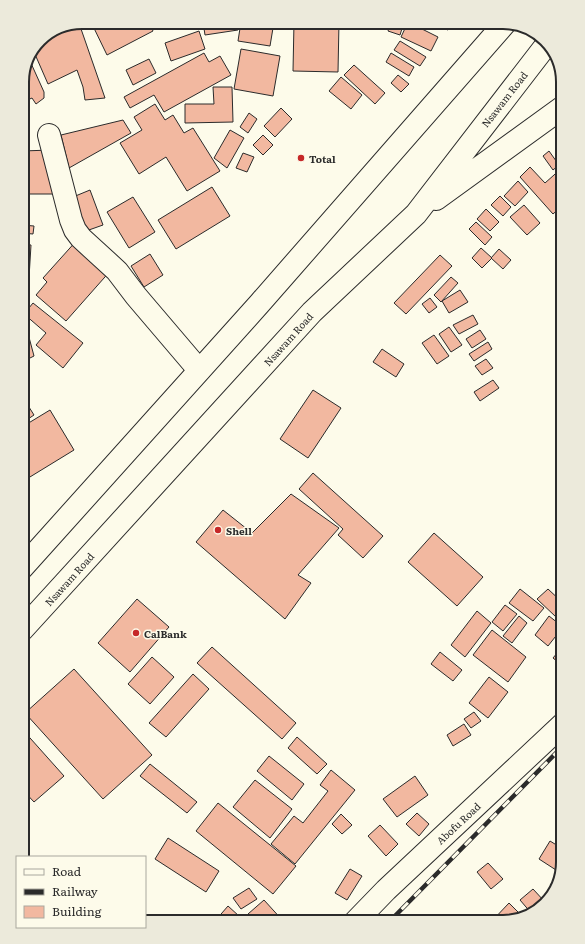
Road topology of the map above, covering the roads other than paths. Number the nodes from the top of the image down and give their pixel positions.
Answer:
1 (500, 29) edge
2 (544, 48) edge
3 (556, 112) edge
4 (49, 135) dead end
5 (416, 214) junction
6 (200, 370) junction
7 (29, 560) edge
8 (29, 622) edge
9 (556, 731) edge
10 (362, 915) edge

1 - 6 main road
2 - 5 main road, Nsawam Road
3 - 5 main road
4 - 6 main road
5 - 8 main road, Nsawam Road
6 - 7 main road
9 - 10 main road, Abofu Road

